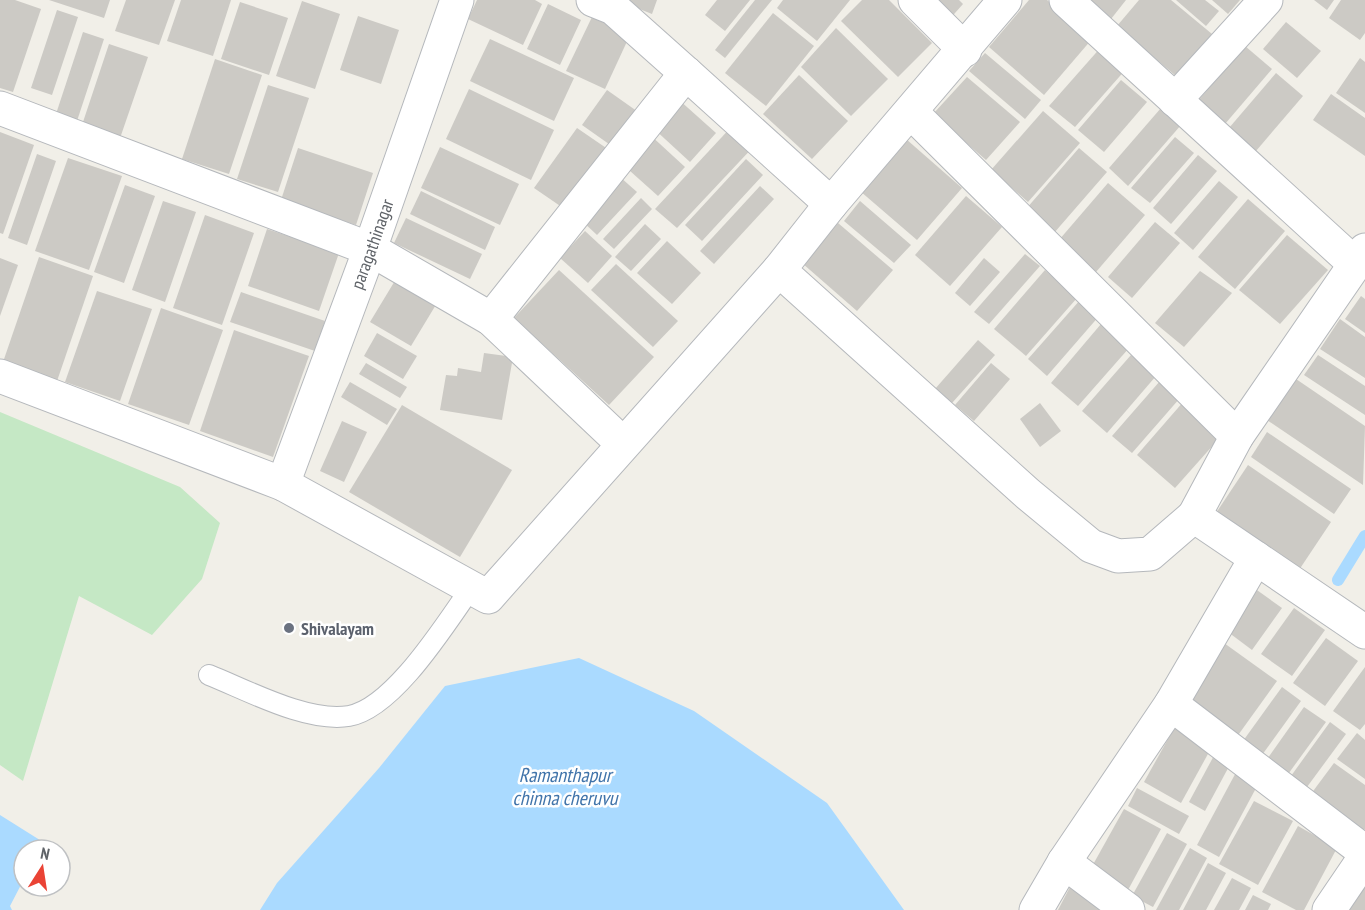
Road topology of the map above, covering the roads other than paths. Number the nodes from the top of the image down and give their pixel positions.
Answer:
1 (457, 0) edge
2 (593, 0) edge
3 (915, 0) edge
4 (1005, 0) edge
5 (1066, 0) edge
6 (1266, 0) edge
7 (965, 50) junction
8 (686, 73) junction
9 (1175, 100) junction
10 (0, 108) edge
11 (911, 112) junction
12 (831, 204) junction
13 (370, 249) junction
14 (1360, 257) edge
15 (779, 270) junction
16 (491, 319) junction
17 (0, 376) edge
18 (1237, 436) junction
19 (622, 443) junction
20 (283, 484) junction
21 (1194, 516) junction
22 (1256, 558) junction
23 (471, 588) junction
24 (1365, 632) edge
25 (209, 675) dead end
26 (1171, 704) junction
27 (1365, 852) edge
28 (1365, 857) edge
29 (1064, 862) junction
30 (1036, 910) edge
31 (1128, 910) edge
32 (1329, 910) edge

1 - 13 street, paragathinagar
2 - 8 street
3 - 7 street
4 - 7 street
5 - 9 street
6 - 9 street
7 - 11 street
8 - 12 street
8 - 16 street
9 - 14 street
10 - 13 street
11 - 12 street
11 - 18 street
12 - 15 street
13 - 16 street
13 - 20 street, paragathinagar
14 - 18 street
15 - 19 street
15 - 21 street
16 - 19 street
17 - 20 street
18 - 21 street
19 - 23 street
20 - 23 street
21 - 22 street
22 - 24 street
22 - 26 street
23 - 25 lane
26 - 27 street
26 - 29 street
28 - 32 street
29 - 30 street
29 - 31 street

